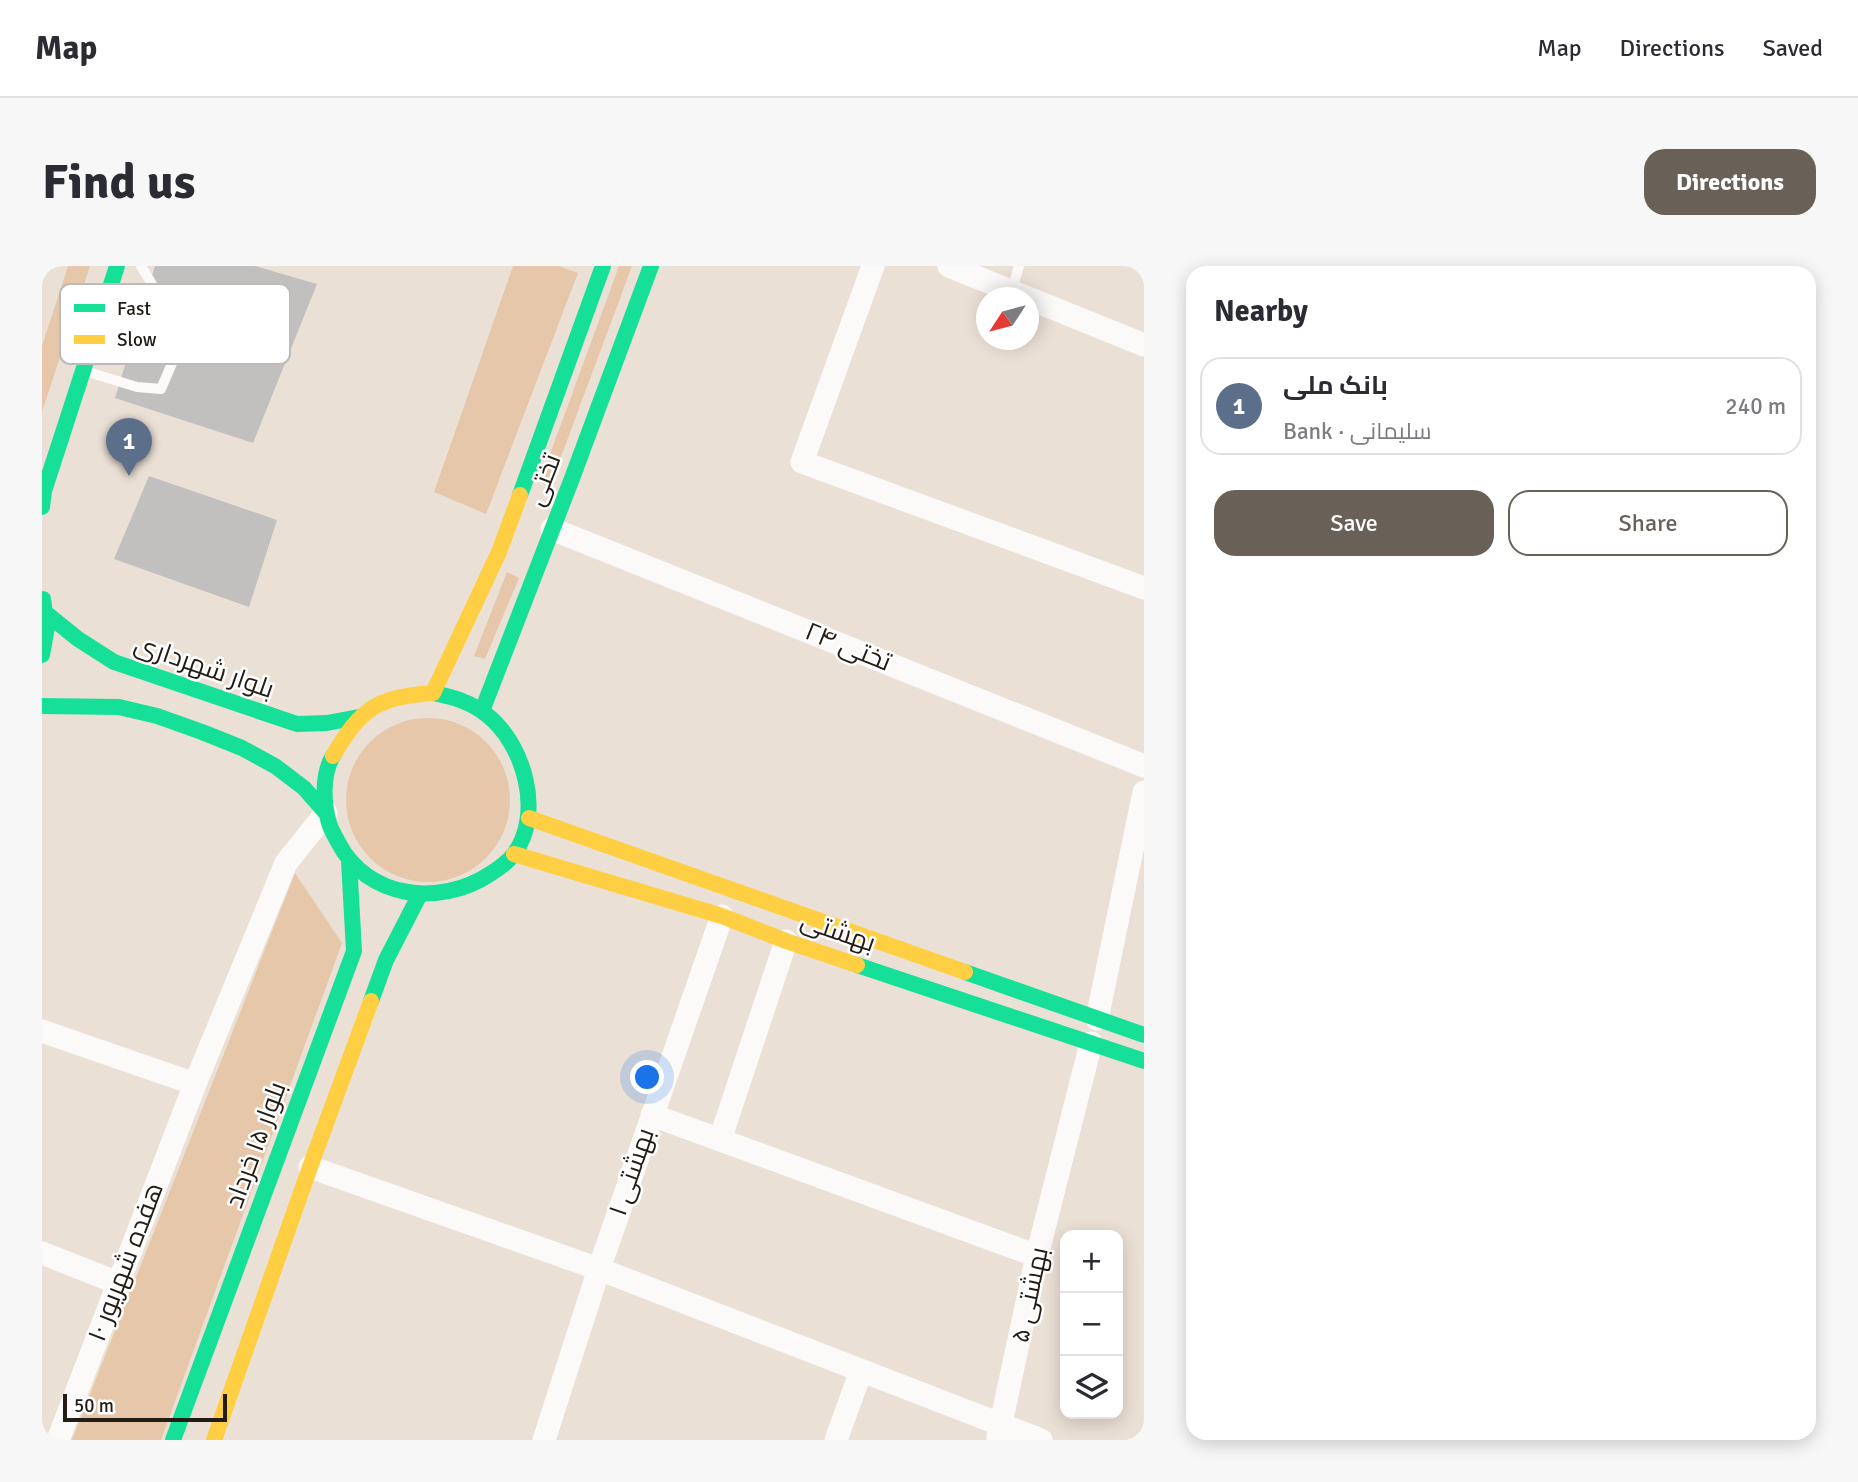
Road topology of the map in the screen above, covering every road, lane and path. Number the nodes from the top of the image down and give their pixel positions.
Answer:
1 (117, 266) edge
2 (141, 266) edge
3 (651, 266) edge
4 (873, 266) edge
5 (948, 266) edge
6 (1019, 266) edge
7 (600, 267) edge
8 (111, 284) edge
9 (152, 284) edge
10 (1004, 287) edge
11 (1013, 287) edge
12 (1039, 301) edge
13 (1144, 345) edge
14 (85, 364) edge
15 (172, 364) edge
16 (83, 370) junction
17 (42, 507) edge
18 (533, 521) junction
19 (1144, 588) edge
20 (42, 596) edge
21 (47, 614) junction
22 (42, 655) edge
23 (433, 693) junction
24 (42, 706) edge
25 (482, 711) junction
26 (359, 717) junction
27 (1144, 766) edge
28 (1144, 792) edge
29 (326, 813) junction
30 (529, 818) junction
31 (514, 854) junction
32 (349, 861) junction
33 (419, 896) junction
34 (722, 916) junction
35 (786, 941) junction
36 (1097, 1019) junction
37 (42, 1031) edge
38 (1144, 1035) edge
39 (1091, 1043) junction
40 (1144, 1061) edge
41 (195, 1084) junction
42 (652, 1115) junction
43 (720, 1140) junction
44 (310, 1167) junction
45 (42, 1253) edge
46 (1037, 1256) junction
47 (599, 1269) junction
48 (118, 1283) junction
49 (861, 1371) junction
50 (999, 1433) edge
51 (58, 1440) edge
52 (173, 1440) edge
53 (214, 1440) edge
54 (544, 1440) edge
55 (836, 1440) edge
56 (1041, 1440) edge

1 - 8 main road
2 - 9 lane
3 - 18 main road, تختی
4 - 19 street
5 - 10 street
6 - 11 lane
7 - 18 main road, تختی
12 - 13 street
14 - 16 main road
15 - 16 lane
16 - 17 main road
18 - 23 main road, تختی
18 - 25 main road, تختی
18 - 27 street, تختی ۲۴
20 - 21 main road
21 - 22 main road
21 - 26 main road, بلوار شهرداری
23 - 25 main road
23 - 26 main road
24 - 29 main road
25 - 30 main road
26 - 29 main road
28 - 36 street
29 - 32 main road
29 - 41 street, هفده شهریور ۱۰
30 - 31 main road
30 - 36 main road, بهشتی
31 - 33 main road
31 - 34 main road, بهشتی
32 - 33 main road
32 - 52 main road, بلوار ۱۵ خرداد
33 - 44 main road
34 - 35 main road, بهشتی
34 - 42 street, بهشتی ۱
35 - 39 main road, بهشتی
35 - 43 street
36 - 38 main road, بهشتی
37 - 41 street
39 - 40 main road, بهشتی
39 - 46 street, بهشتی ۵
41 - 48 street, هفده شهریور ۱۰
42 - 43 street
42 - 47 street, بهشتی ۱
43 - 46 street
44 - 47 street
44 - 53 main road
45 - 48 street
46 - 50 street, بهشتی ۵
47 - 49 street
47 - 54 street
48 - 51 street, هفده شهریور ۱۰
49 - 50 street
49 - 55 street
50 - 56 street

